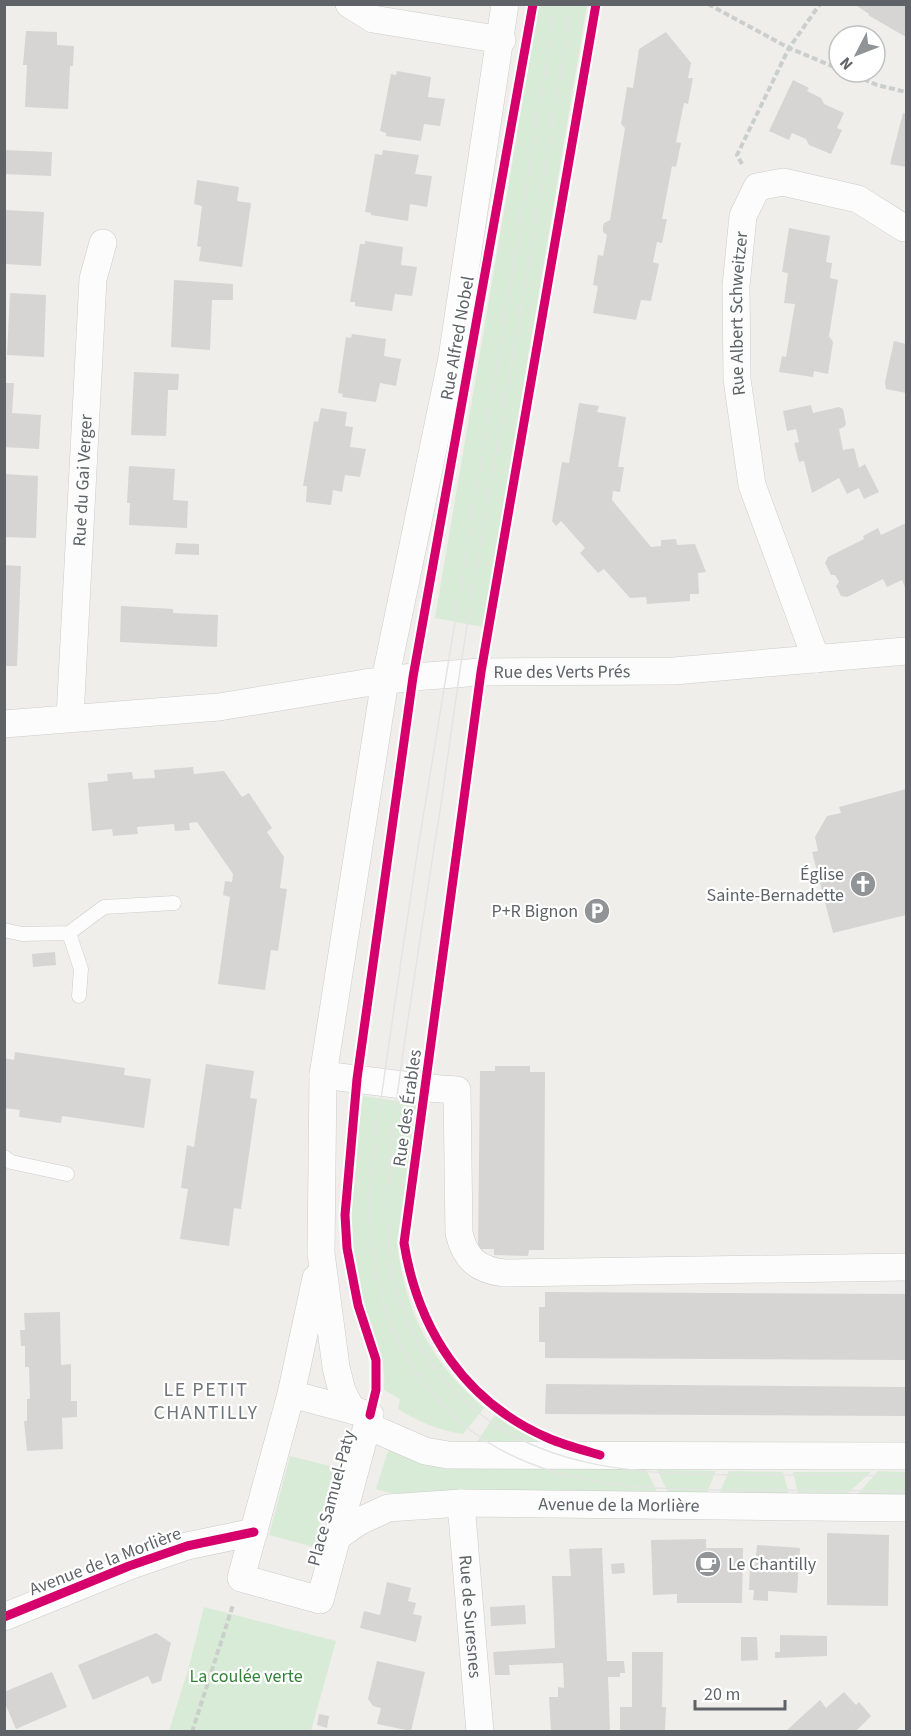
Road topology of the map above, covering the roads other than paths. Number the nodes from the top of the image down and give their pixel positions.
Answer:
1 (349, 4) edge
2 (506, 4) edge
3 (502, 40) junction
4 (904, 228) dead end
5 (103, 243) dead end
6 (906, 651) edge
7 (816, 660) junction
8 (384, 680) junction
9 (70, 718) junction
10 (4, 724) edge
11 (174, 903) dead end
12 (4, 930) edge
13 (69, 933) junction
14 (79, 996) dead end
15 (323, 1075) junction
16 (4, 1157) edge
17 (67, 1174) dead end
18 (321, 1253) junction
19 (906, 1267) edge
20 (291, 1394) junction
21 (360, 1418) junction
22 (906, 1456) edge
23 (460, 1503) junction
24 (906, 1508) edge
25 (254, 1532) junction
26 (337, 1537) junction
27 (4, 1617) edge
28 (480, 1731) edge

1 - 3 street
2 - 3 street, Rue Alfred Nobel
3 - 8 street, Rue Alfred Nobel
4 - 7 street, Rue Albert Schweitzer
5 - 9 street, Rue du Gai Verger
6 - 7 street, Rue des Verts Prés
7 - 8 street, Rue des Verts Prés
8 - 9 street, Rue des Verts Prés
8 - 15 street
9 - 10 street, Rue des Verts Prés
11 - 13 lane
12 - 13 lane
13 - 14 lane
15 - 18 street
15 - 19 street, Rue des Érables
16 - 17 lane
18 - 20 street
18 - 21 street
20 - 21 street, Place Samuel-Paty
20 - 25 street
21 - 22 street
21 - 26 street, Place Samuel-Paty
23 - 24 street, Avenue de la Morlière
23 - 26 street, Avenue de la Morlière
23 - 28 street, Rue de Suresnes
25 - 26 street, Place Samuel-Paty
25 - 27 street, Avenue de la Morlière

